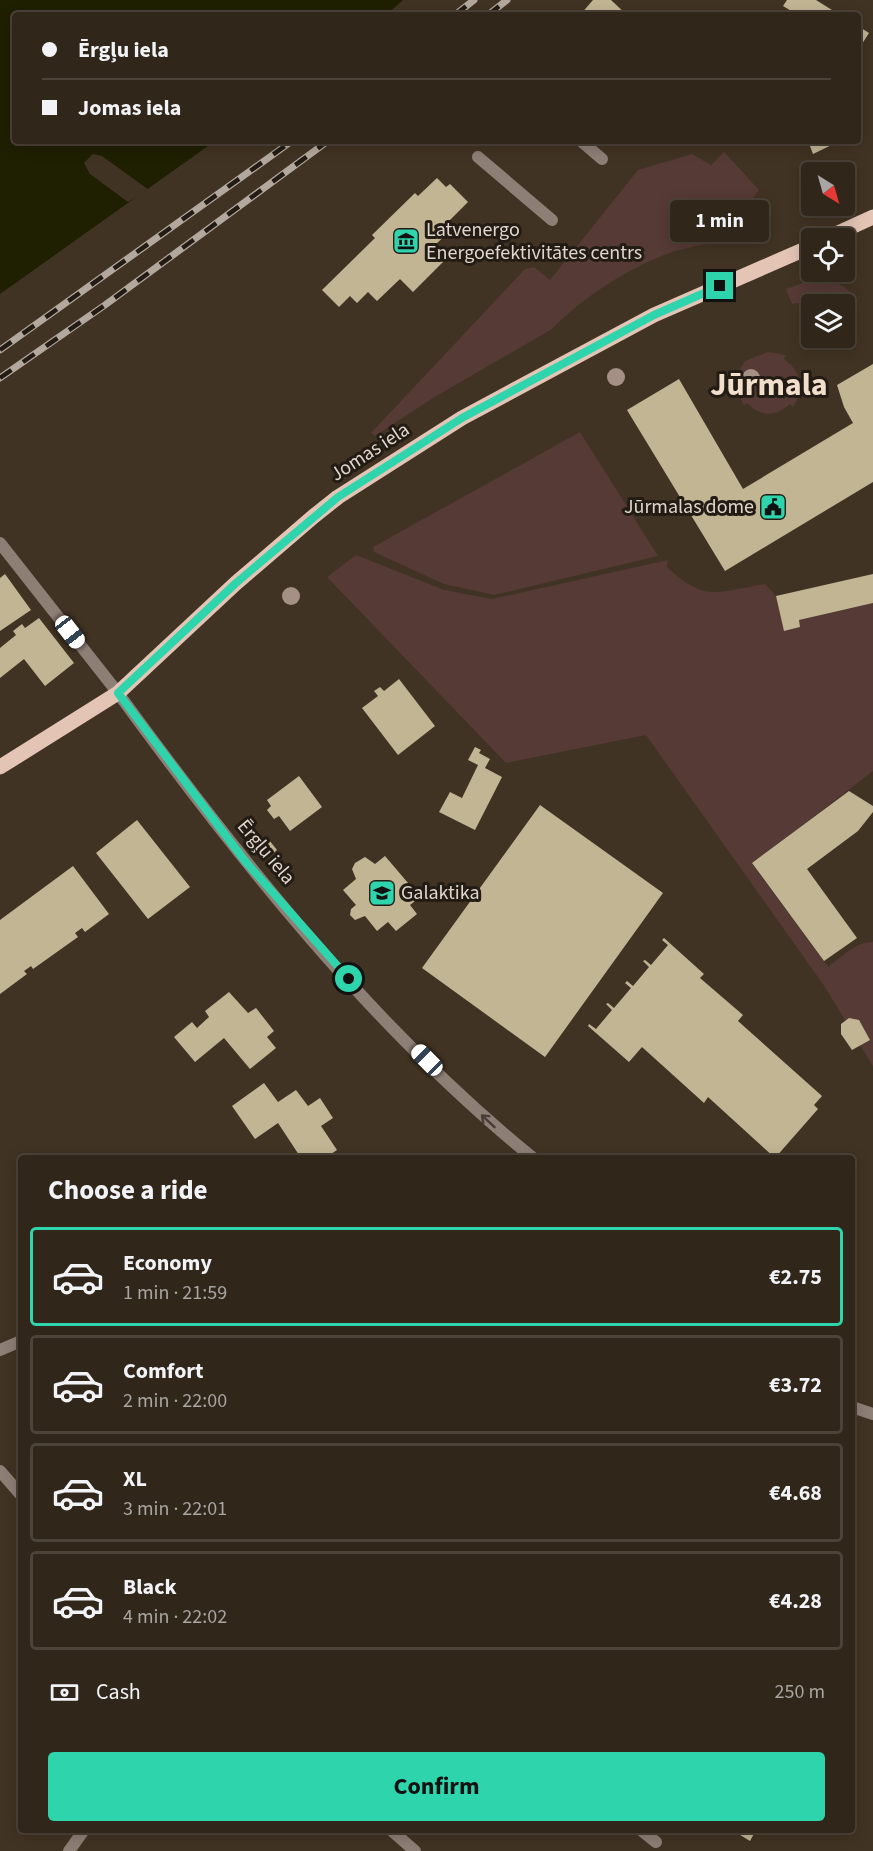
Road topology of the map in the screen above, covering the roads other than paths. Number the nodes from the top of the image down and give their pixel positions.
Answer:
1 (584, 144) edge
2 (478, 157) dead end
3 (602, 159) dead end
4 (873, 217) edge
5 (552, 220) dead end
6 (849, 228) edge
7 (801, 251) edge
8 (0, 543) edge
9 (118, 693) junction
10 (0, 767) edge
11 (529, 1155) edge
12 (18, 1342) edge
13 (0, 1350) edge
14 (855, 1408) edge
15 (873, 1414) edge
16 (0, 1471) edge
17 (18, 1492) edge
18 (82, 1833) edge
19 (394, 1833) edge
20 (645, 1833) edge
21 (656, 1842) dead end
22 (69, 1851) edge
23 (415, 1851) edge

1 - 3 street
2 - 5 street
4 - 6 main road
7 - 9 main road, Jomas iela
8 - 9 street, Ērgļu iela
9 - 10 main road, Jomas iela
11 -> 9 street, Ērgļu iela
12 - 13 street
14 - 15 street
16 - 17 street
18 - 22 street
19 - 23 street
20 - 21 street

